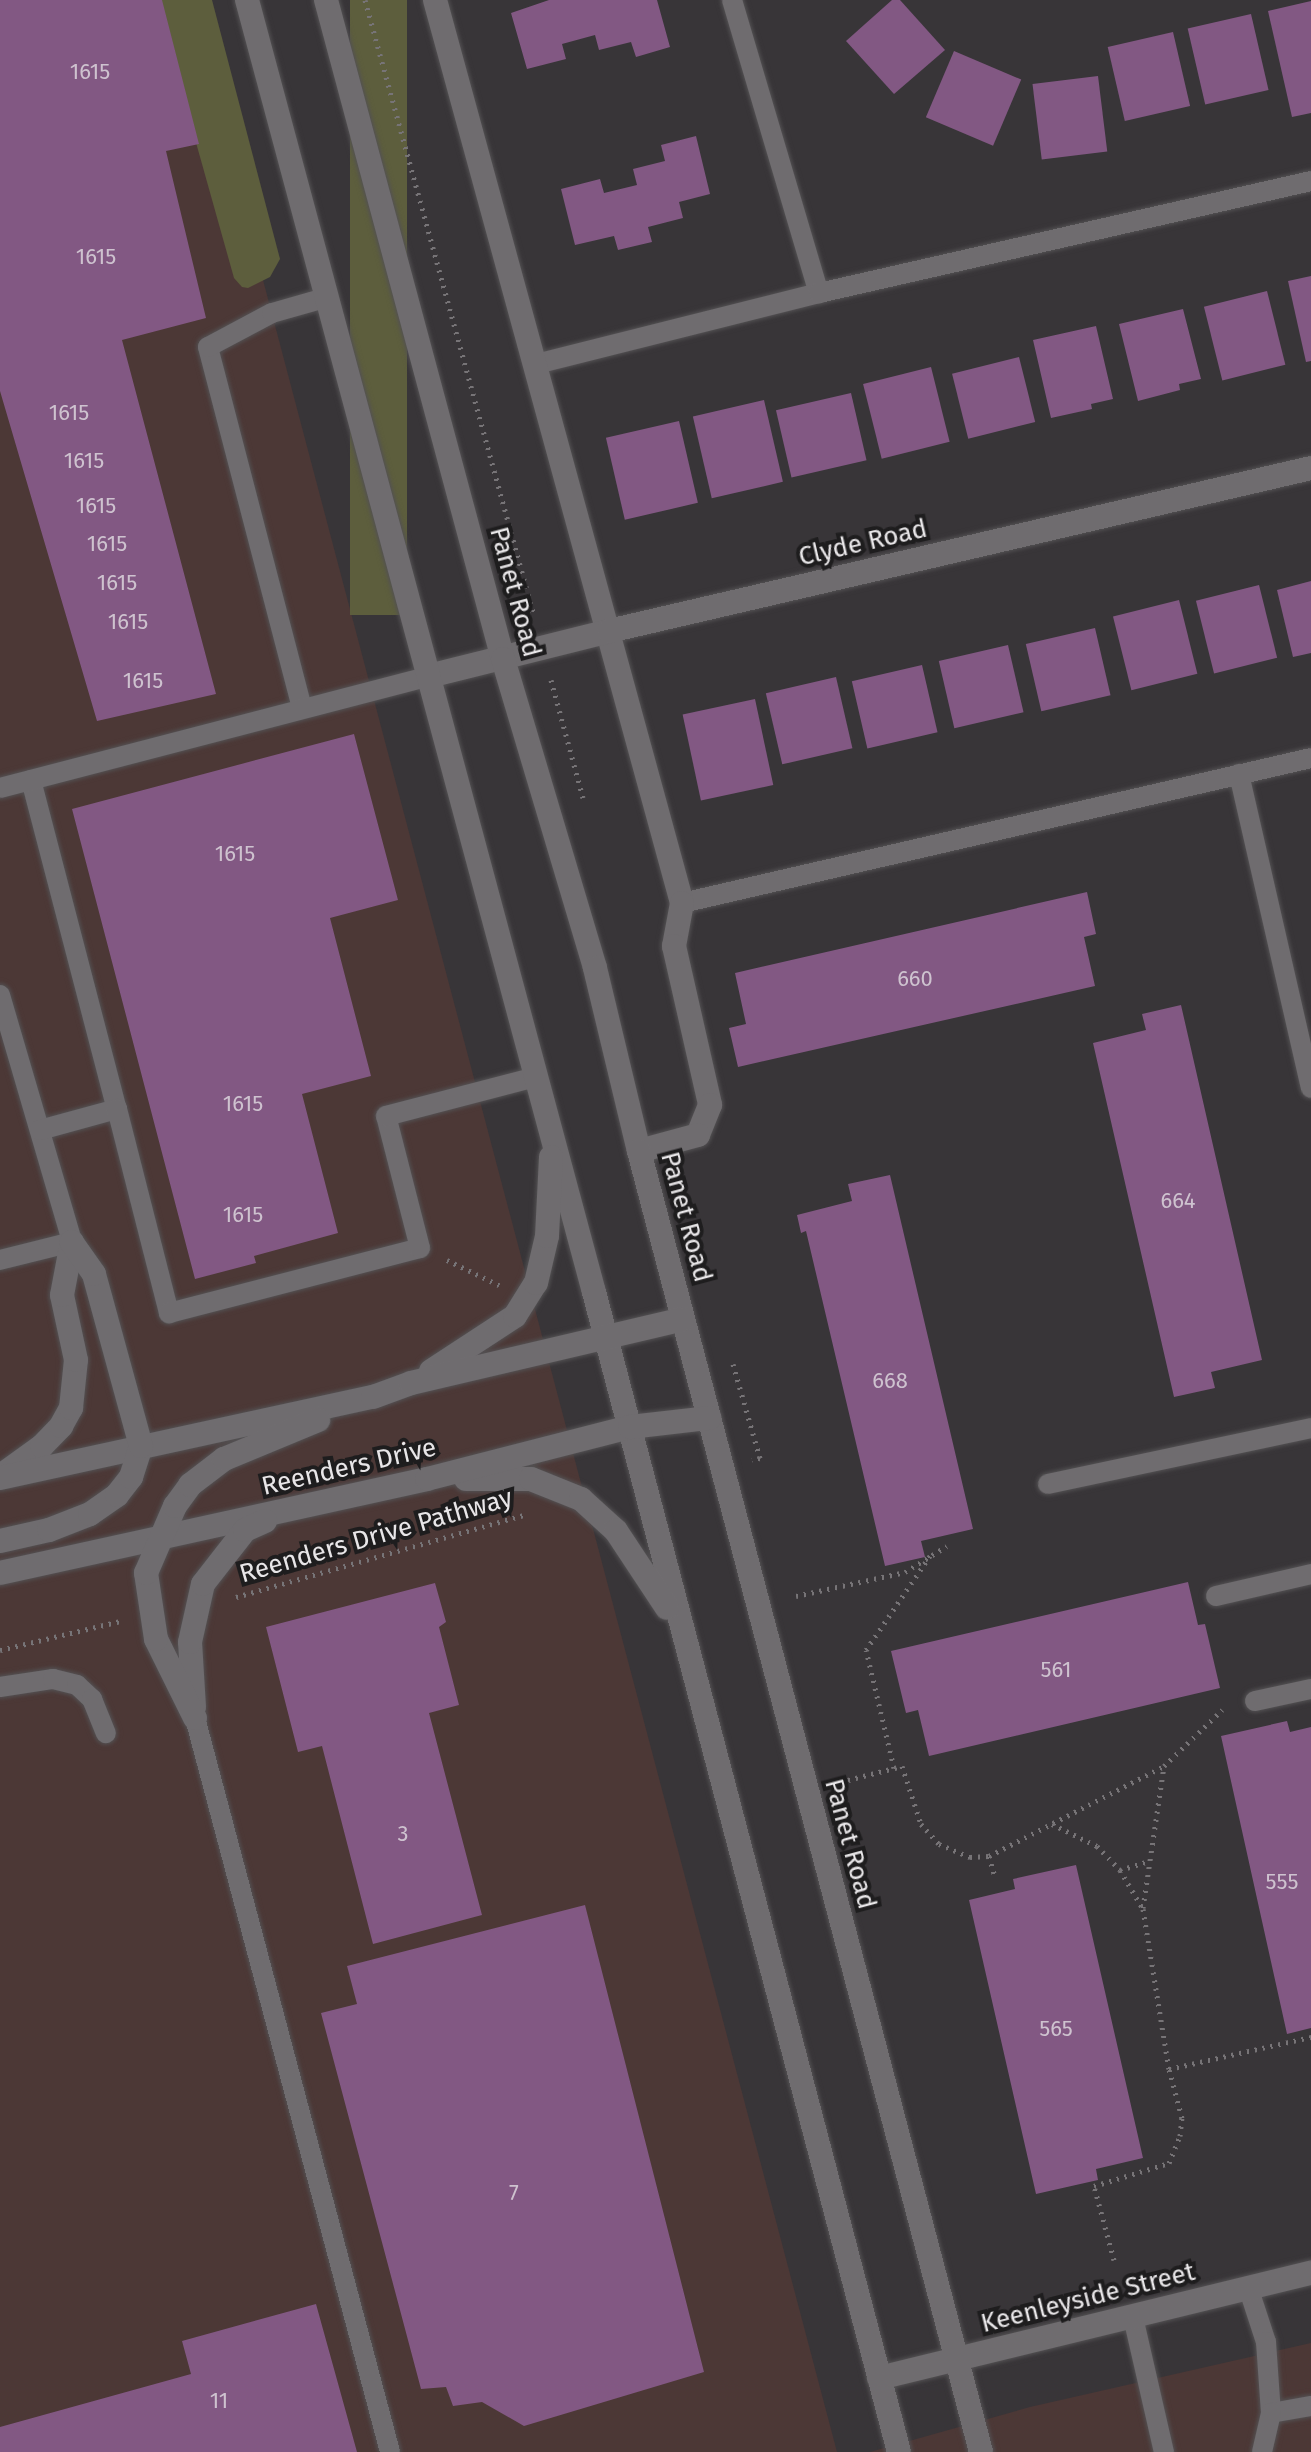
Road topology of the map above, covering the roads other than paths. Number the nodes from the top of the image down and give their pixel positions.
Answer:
1 (247, 0) edge
2 (326, 0) edge
3 (435, 0) edge
4 (732, 0) edge
5 (1311, 181) edge
6 (819, 293) junction
7 (328, 297) junction
8 (536, 364) junction
9 (1311, 468) edge
10 (609, 631) junction
11 (503, 659) junction
12 (429, 676) junction
13 (302, 708) junction
14 (1311, 758) edge
15 (1239, 774) junction
16 (31, 780) junction
17 (0, 788) edge
18 (682, 903) junction
19 (0, 995) edge
20 (3, 1020) edge
21 (536, 1077) junction
22 (1311, 1088) edge
23 (117, 1109) junction
24 (40, 1130) junction
25 (552, 1137) junction
26 (639, 1151) junction
27 (72, 1242) junction
28 (0, 1260) edge
29 (683, 1319) junction
30 (604, 1336) junction
31 (411, 1383) junction
32 (373, 1397) junction
33 (709, 1418) junction
34 (630, 1427) junction
35 (1311, 1428) edge
36 (141, 1446) junction
37 (0, 1477) edge
38 (427, 1479) junction
39 (1048, 1484) dead end
40 (304, 1505) junction
41 (162, 1538) junction
42 (0, 1541) edge
43 (0, 1573) edge
44 (1311, 1574) edge
45 (1216, 1596) dead end
46 (684, 1636) junction
47 (0, 1687) edge
48 (1311, 1689) edge
49 (1255, 1701) dead end
50 (195, 1718) junction
51 (106, 1733) dead end
52 (1311, 2273) edge
53 (1248, 2287) junction
54 (1133, 2317) junction
55 (956, 2359) junction
56 (879, 2378) junction
57 (1311, 2406) edge
58 (1271, 2413) junction
59 (390, 2452) edge
60 (899, 2452) edge
61 (981, 2452) edge
62 (1164, 2452) edge
63 (1262, 2452) edge

1 - 7 street
2 - 11 street, Panet Road
3 - 8 street
4 - 6 lane
5 - 6 lane
6 - 8 lane
7 - 12 street
7 - 13 lane
8 - 10 street
9 - 10 street, Clyde Road
10 - 11 street, Clyde Road
10 - 18 street
11 - 12 street, Clyde Road
11 - 26 street, Panet Road
12 - 13 lane
12 - 21 street
13 - 16 lane
14 - 15 lane
15 - 18 lane
15 - 22 lane
16 - 17 lane
16 - 23 lane
18 - 26 street
19 - 20 lane
20 - 24 lane
21 - 23 lane
21 - 25 street
23 - 24 lane
24 - 27 lane
25 - 30 street
25 - 31 street
26 - 29 street, Panet Road
27 - 28 lane
27 - 36 street
27 - 37 street
29 - 30 street
29 - 33 street, Panet Road
30 - 31 street
30 - 34 street
31 - 32 street
32 - 36 street
32 - 41 street
33 - 34 street, Reenders Drive
33 - 55 street, Panet Road
34 - 38 street, Reenders Drive
34 - 46 street
35 - 39 lane
36 - 37 street
36 - 42 street
38 - 40 street, Reenders Drive
38 - 46 street
40 - 41 street, Reenders Drive
40 - 50 street
41 - 43 street, Reenders Drive
41 - 50 street
44 - 45 lane
46 - 56 street
47 - 51 lane
48 - 49 lane
50 - 59 lane
52 - 53 street, Keenleyside Street
53 - 54 street, Keenleyside Street
53 - 58 lane
54 - 55 street, Keenleyside Street
54 - 62 lane
55 - 56 street, Keenleyside Street
55 - 61 street, Panet Road
56 - 60 street
57 - 58 lane
58 - 63 lane

